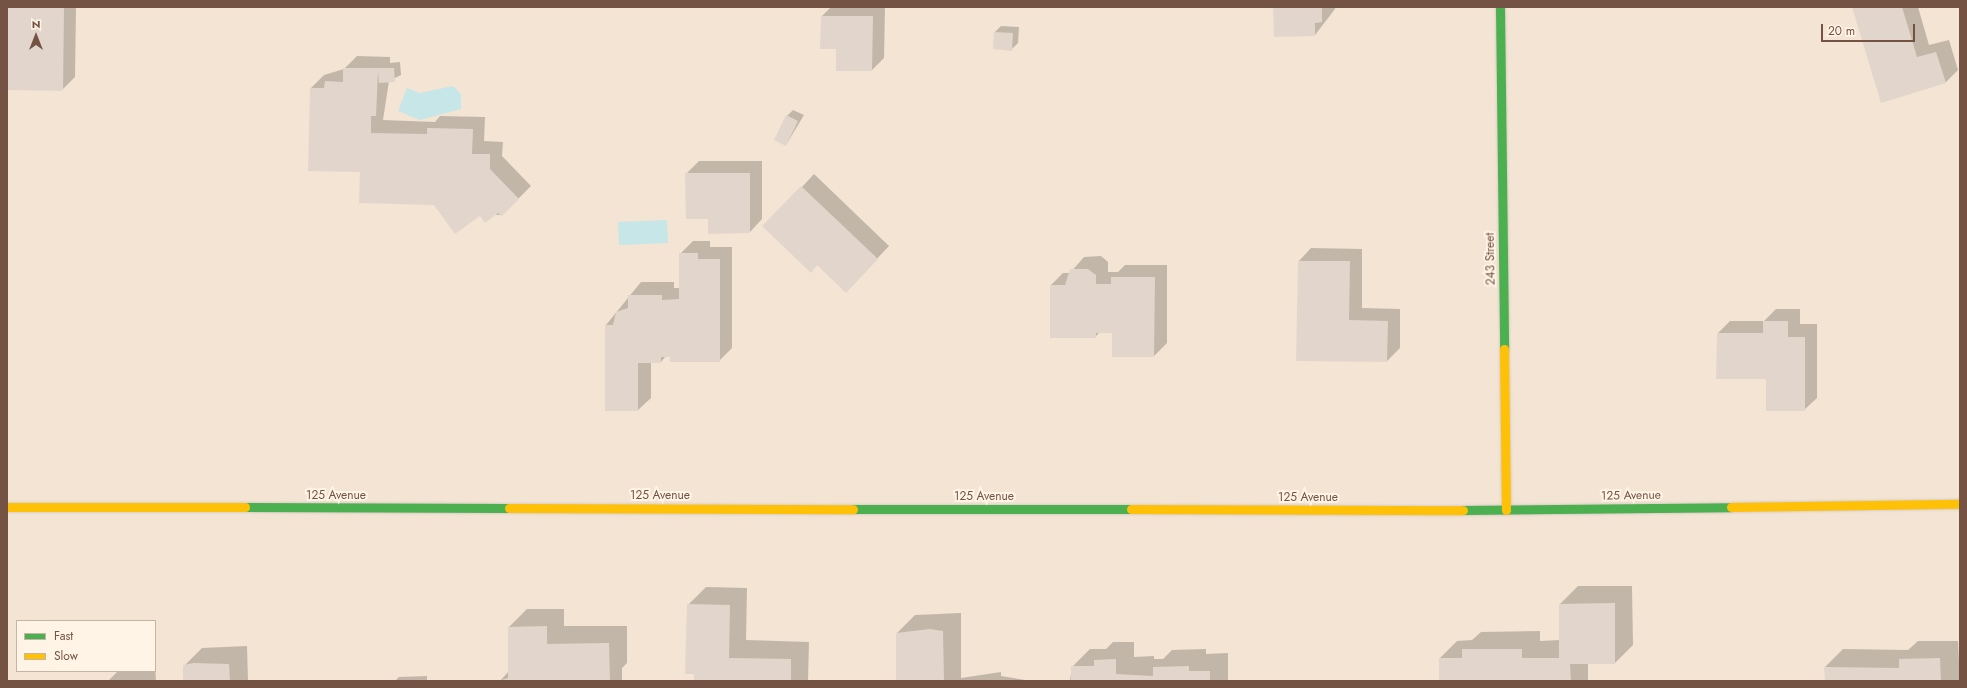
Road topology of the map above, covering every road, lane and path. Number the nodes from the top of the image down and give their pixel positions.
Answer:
1 (1500, 7) edge
2 (1960, 504) edge
3 (7, 507) edge
4 (1506, 510) junction

1 - 4 street, 243 Street
2 - 4 street, 125 Avenue
3 - 4 street, 125 Avenue

